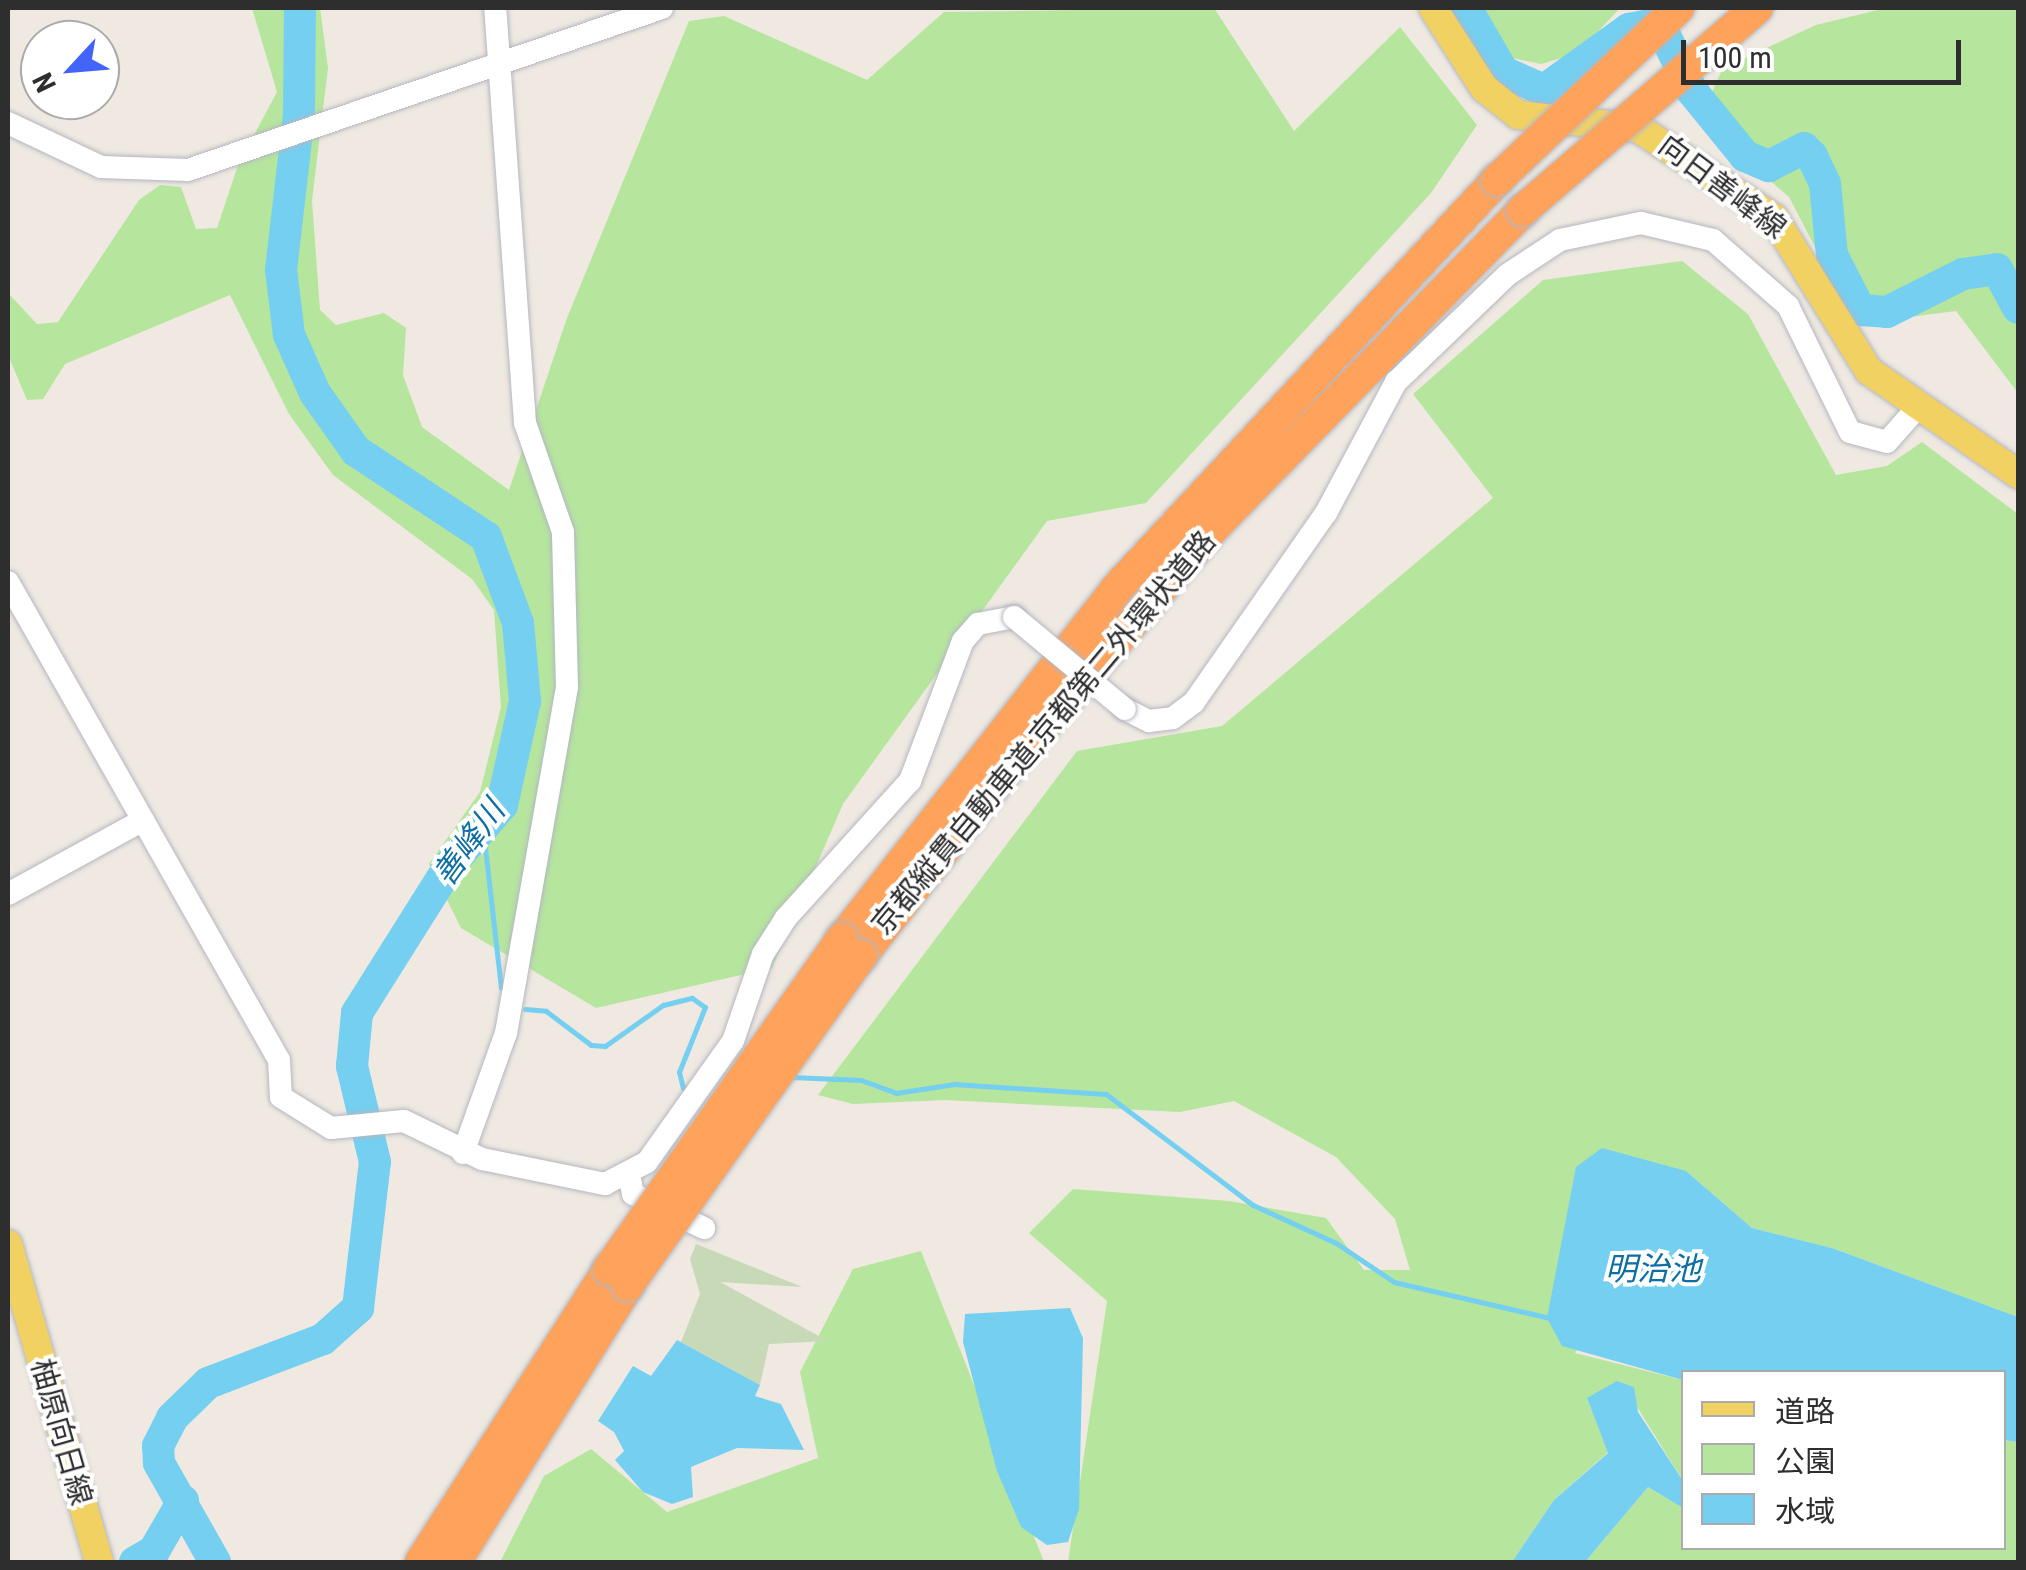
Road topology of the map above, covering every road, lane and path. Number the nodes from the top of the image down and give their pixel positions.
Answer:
1 (495, 8) edge
2 (662, 8) edge
3 (1433, 8) edge
4 (1678, 8) edge
5 (1757, 8) edge
6 (500, 68) junction
7 (8, 123) edge
8 (1918, 407) junction
9 (2018, 474) edge
10 (8, 582) edge
11 (143, 820) junction
12 (8, 894) edge
13 (852, 948) junction
14 (463, 1153) junction
15 (629, 1175) junction
16 (704, 1228) dead end
17 (8, 1244) edge
18 (468, 1513) junction
19 (99, 1562) edge
20 (421, 1562) edge
21 (455, 1562) edge

1 - 6 street
2 - 6 street
3 - 8 main road, 向日善峰線
4 - 13 highway, 京都縦貫自動車道;京都第二外環状道路, bridge
5 - 13 highway, 京都縦貫自動車道;京都第二外環状道路, bridge
6 - 7 street
6 - 14 street
8 - 9 main road, 向日善峰線
8 - 15 street, bridge
10 - 11 street
11 - 12 street
11 - 14 street
13 - 18 highway, 京都縦貫自動車道;京都第二外環状道路, bridge
14 - 15 street
15 - 16 street
17 - 19 main road, 柚原向日線
18 - 20 highway, 京都縦貫自動車道;京都第二外環状道路
18 - 21 highway, 京都縦貫自動車道;京都第二外環状道路

